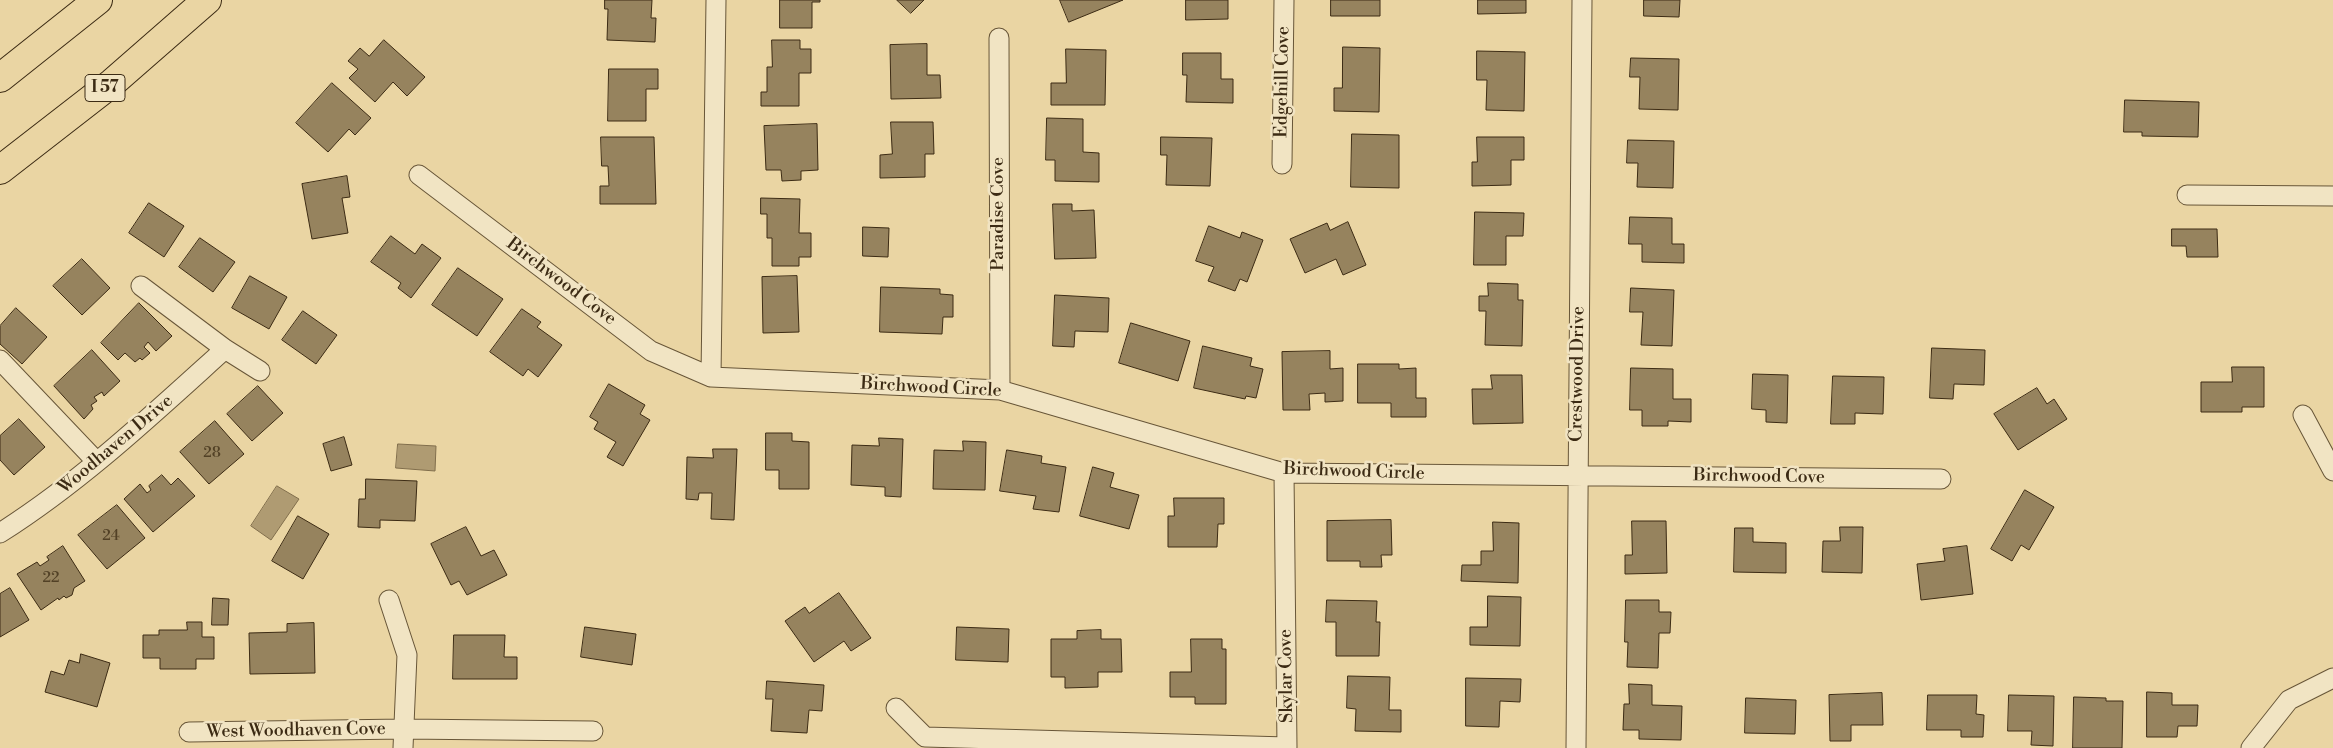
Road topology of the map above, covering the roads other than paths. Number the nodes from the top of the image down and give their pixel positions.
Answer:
1 (98, 0) edge
2 (207, 0) edge
3 (716, 0) edge
4 (1284, 0) edge
5 (1582, 0) edge
6 (999, 38) dead end
7 (0, 78) edge
8 (1282, 164) dead end
9 (0, 170) edge
10 (419, 174) dead end
11 (2187, 195) dead end
12 (2333, 196) edge
13 (141, 286) dead end
14 (225, 349) junction
15 (0, 360) edge
16 (260, 371) dead end
17 (711, 377) junction
18 (1000, 390) junction
19 (2303, 415) dead end
20 (96, 461) junction
21 (2333, 471) edge
22 (1284, 472) junction
23 (1577, 475) junction
24 (1941, 479) dead end
25 (0, 533) edge
26 (389, 600) dead end
27 (2333, 678) edge
28 (896, 708) dead end
29 (404, 729) junction
30 (593, 731) dead end
31 (188, 732) dead end
32 (403, 748) edge
33 (1576, 748) edge
34 (2251, 748) edge

1 - 7 highway
2 - 9 highway, I 57
3 - 17 street
4 - 8 street, Edgehill Cove
5 - 23 street, Crestwood Drive
6 - 18 street, Paradise Cove
10 - 17 street, Birchwood Cove
11 - 12 street
13 - 14 street
14 - 16 street
14 - 20 street, Woodhaven Drive
15 - 20 street
17 - 18 street, Birchwood Circle
18 - 22 street, Birchwood Circle
19 - 21 street
20 - 25 street, Woodhaven Drive
22 - 23 street, Birchwood Circle
22 - 28 street, Skylar Cove
23 - 24 street, Birchwood Cove
23 - 33 street, Crestwood Drive
26 - 29 street
27 - 34 street
29 - 30 street, West Woodhaven Cove
29 - 31 street, West Woodhaven Cove
29 - 32 street

